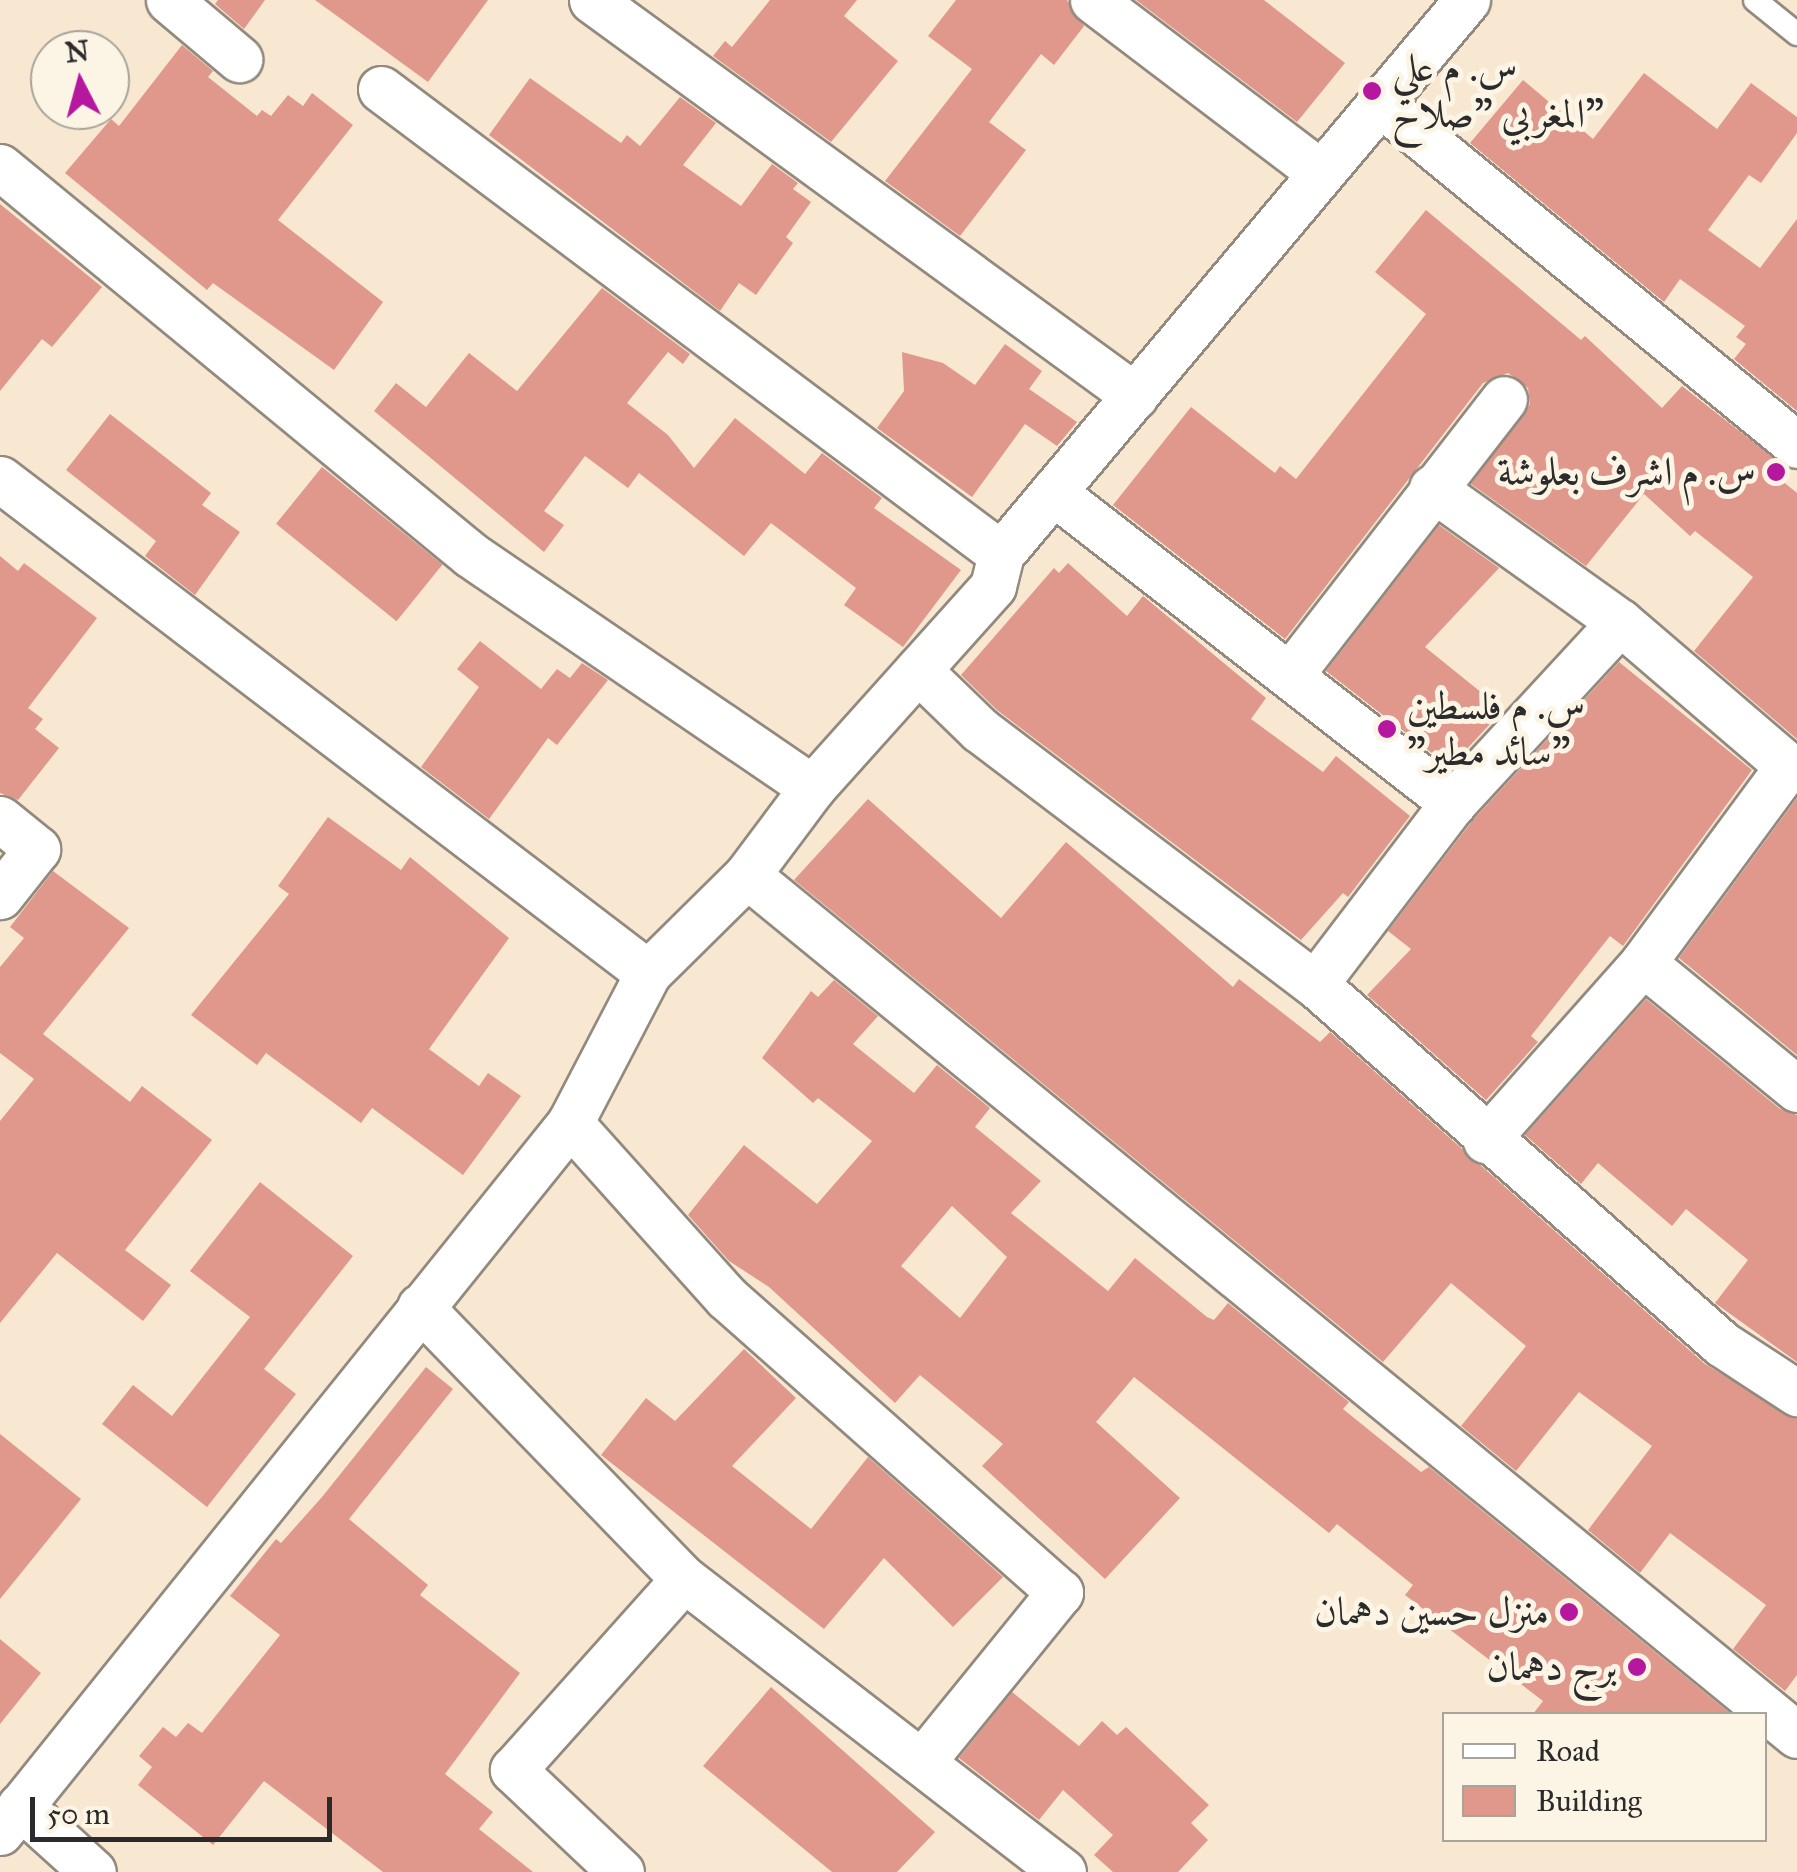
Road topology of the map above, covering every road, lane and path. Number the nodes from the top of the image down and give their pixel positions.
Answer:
1 (168, 0) edge
2 (592, 0) edge
3 (1093, 0) edge
4 (1755, 0) edge
5 (1456, 4) edge
6 (1797, 34) edge
7 (239, 59) dead end
8 (381, 88) dead end
9 (1380, 103) junction
10 (0, 167) edge
11 (1321, 173) junction
12 (1134, 396) junction
13 (1504, 399) dead end
14 (1797, 445) edge
15 (0, 478) edge
16 (1432, 488) junction
17 (1053, 492) junction
18 (1001, 554) junction
19 (1620, 622) junction
20 (918, 670) junction
21 (1290, 675) junction
22 (1792, 770) edge
23 (812, 788) junction
24 (1452, 803) junction
25 (0, 818) edge
26 (748, 875) junction
27 (0, 896) edge
28 (1643, 964) junction
29 (648, 972) junction
30 (1315, 984) junction
31 (1797, 1089) edge
32 (570, 1123) junction
33 (1486, 1140) junction
34 (420, 1307) junction
35 (1797, 1393) edge
36 (684, 1579) junction
37 (1797, 1735) edge
38 (922, 1762) junction
39 (10, 1820) edge
40 (93, 1872) edge
41 (621, 1872) edge
42 (1063, 1872) edge

1 - 7 street
2 - 12 street
3 - 11 street
4 - 6 lane
5 - 9 street
8 - 18 street
9 - 11 street
9 - 14 street
10 - 23 street
11 - 12 street
12 - 17 street
13 - 16 street
15 - 29 street
16 - 19 street
16 - 21 street
17 - 18 street
17 - 21 street
18 - 20 street
19 - 22 street
19 - 24 street
20 - 23 street
20 - 30 street
21 - 24 street
22 - 28 street
23 - 26 street
24 - 30 street
25 - 27 street
26 - 29 street
26 - 37 street
28 - 31 street
28 - 33 street
29 - 32 street
30 - 33 street
32 - 34 street
32 - 38 street
33 - 35 street
34 - 36 street
34 - 39 street
36 - 38 street
36 - 41 street
38 - 42 street
39 - 40 street

